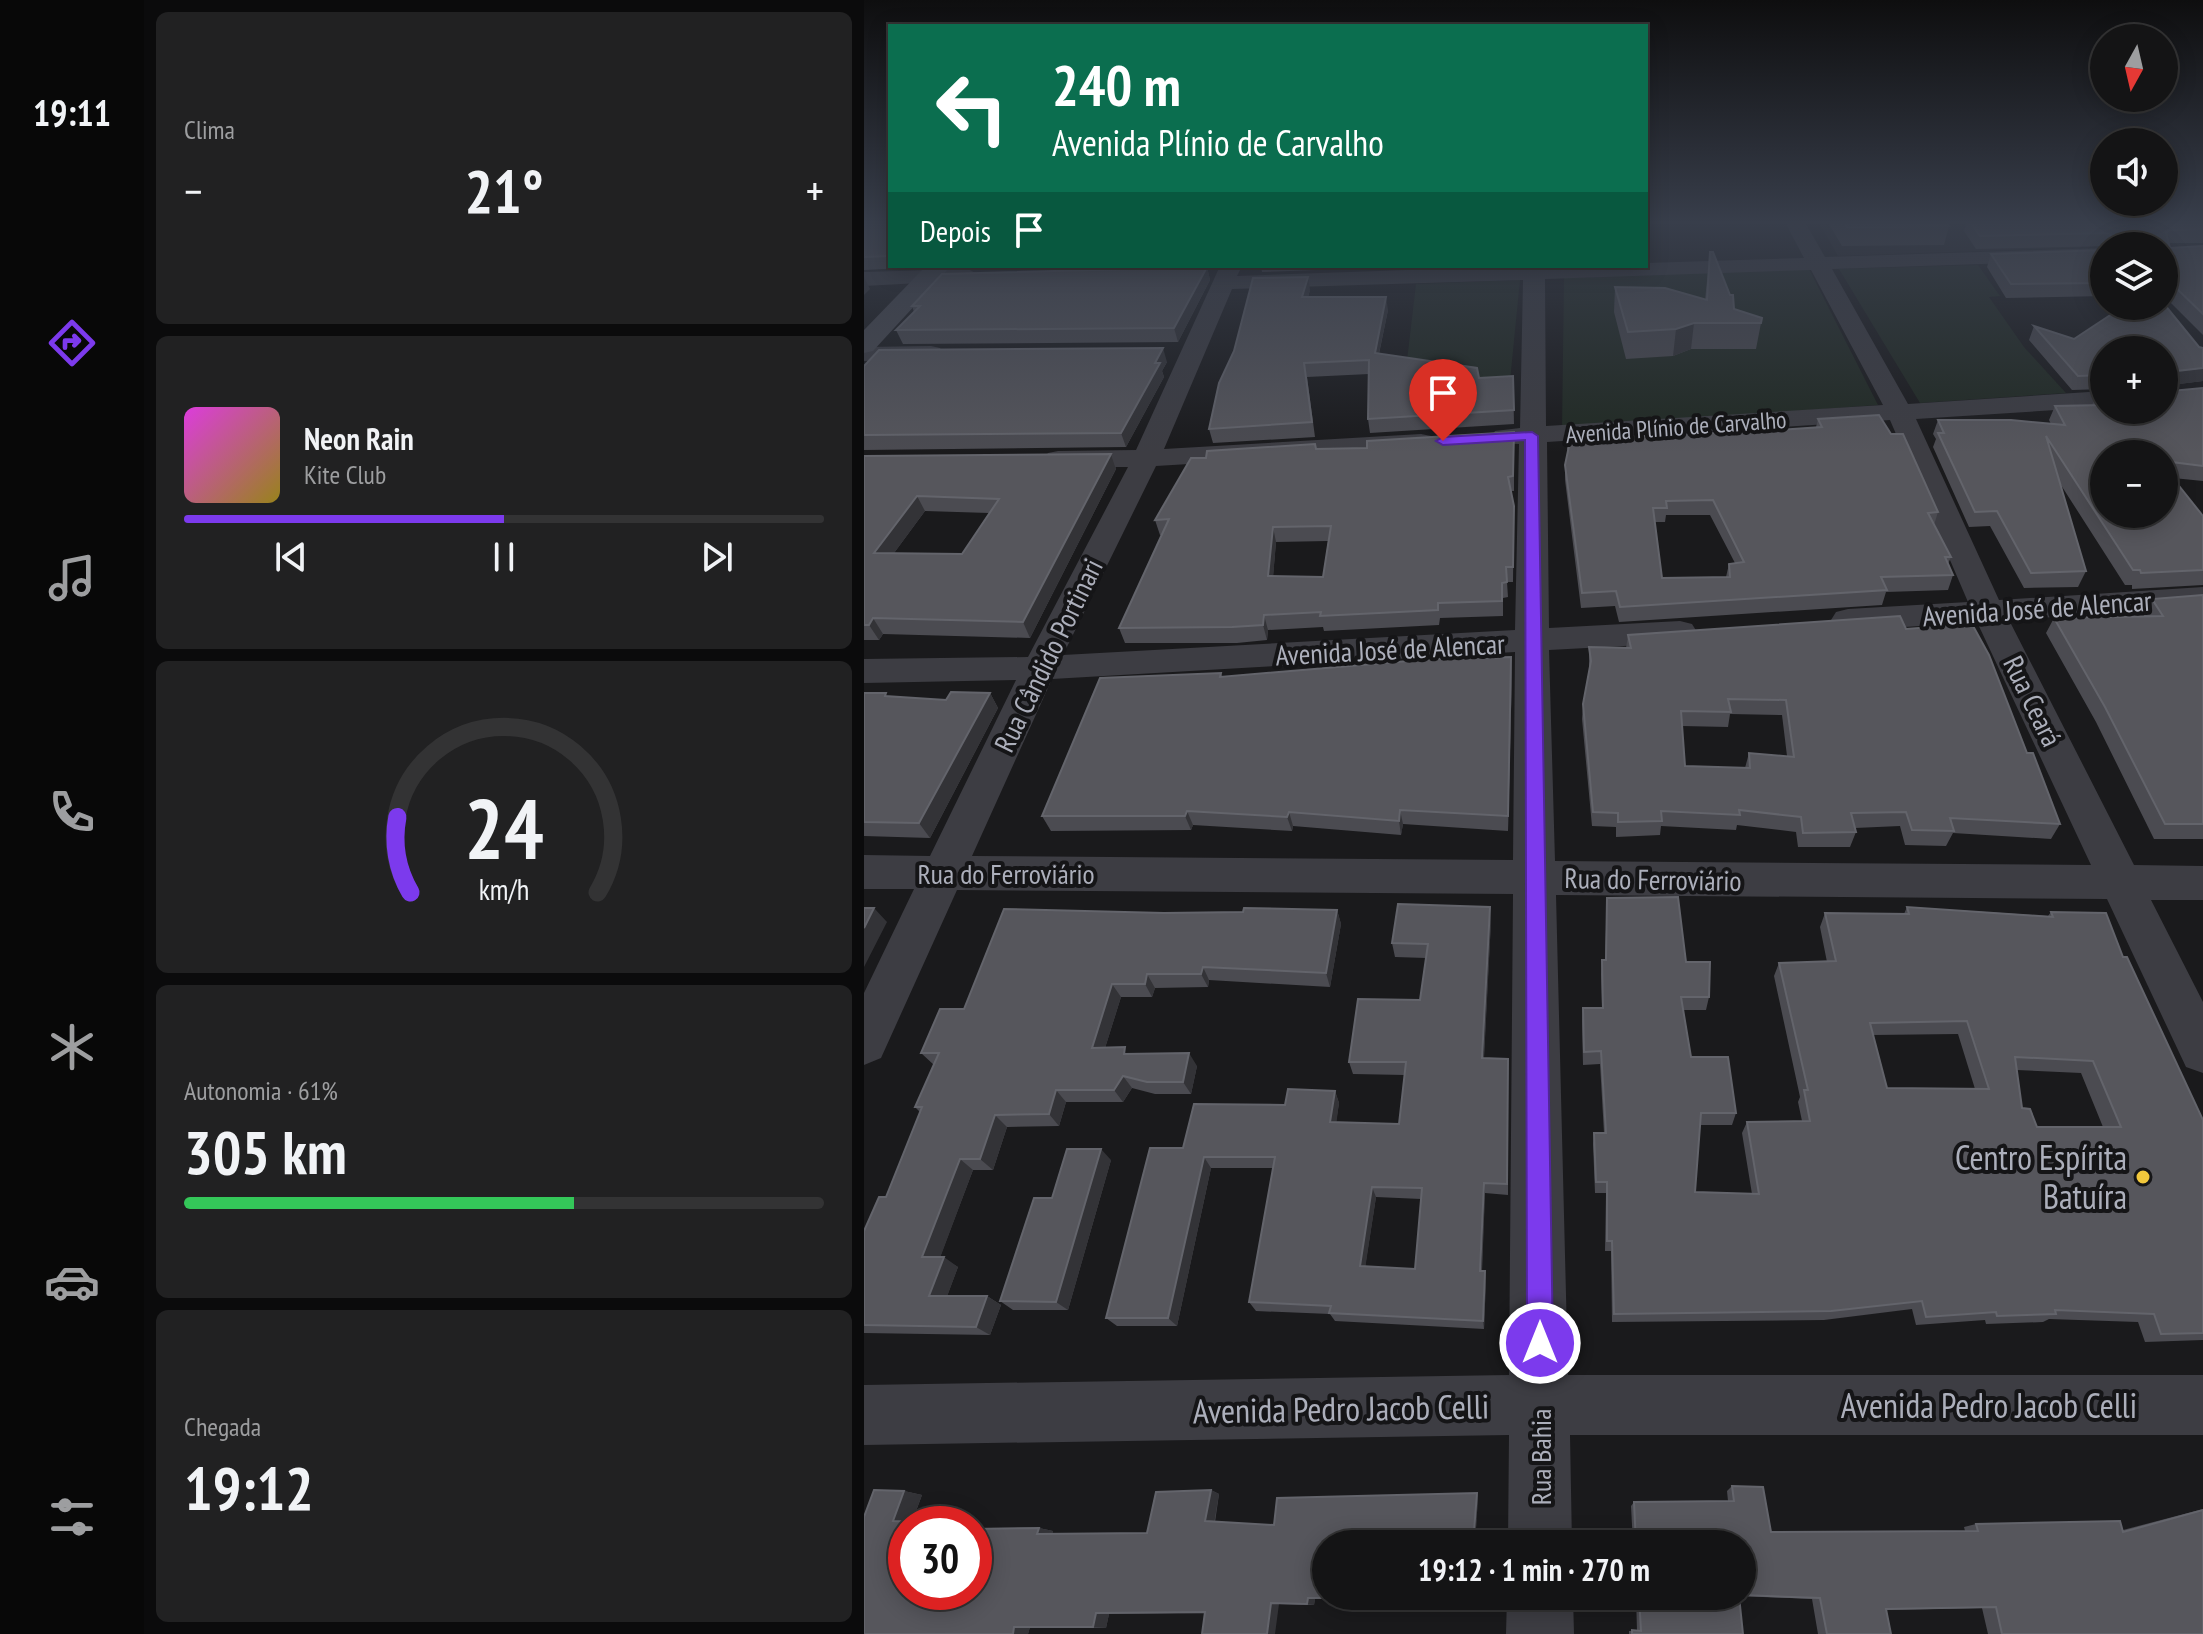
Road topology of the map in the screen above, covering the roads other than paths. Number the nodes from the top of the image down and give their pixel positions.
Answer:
1 (897, 300) edge
2 (1210, 300) edge
3 (1534, 300) edge
4 (1839, 300) edge
5 (864, 345) edge
6 (864, 354) edge
7 (864, 371) edge
8 (2090, 400) edge
9 (1900, 413) junction
10 (1532, 436) junction
11 (1485, 438) edge
12 (1454, 440) edge
13 (1146, 458) junction
14 (1036, 459) edge
15 (2203, 597) edge
16 (1988, 611) junction
17 (1815, 623) edge
18 (1705, 630) edge
19 (1532, 641) junction
20 (1039, 668) junction
21 (864, 671) edge
22 (864, 872) edge
23 (944, 872) junction
24 (1537, 878) junction
25 (2123, 883) junction
26 (2203, 883) edge
27 (864, 1043) edge
28 (2203, 1051) edge
29 (1540, 1405) junction
30 (2203, 1405) edge
31 (864, 1415) edge
32 (1540, 1530) edge
33 (1540, 1610) edge
34 (1540, 1634) edge

1 - 5 main road
2 - 13 street, Rua Cândido Portinari
3 - 10 street, Rua Bahia
4 - 9 street, Rua Ceará
6 - 7 street
8 - 9 street, Avenida Plínio de Carvalho
9 - 10 street, Avenida Plínio de Carvalho
9 - 16 street, Rua Ceará
10 - 11 street, Avenida Plínio de Carvalho
10 - 19 street, Rua Bahia
12 - 13 street
13 - 14 street
13 - 20 street, Rua Cândido Portinari
15 - 16 street, Avenida José de Alencar
16 - 17 street, Avenida José de Alencar
16 - 25 street, Rua Ceará
18 - 19 street, Avenida José de Alencar
19 - 20 street, Avenida José de Alencar
19 - 24 street, Rua Bahia
20 - 21 street, Avenida José de Alencar
20 - 23 street, Rua Cândido Portinari
22 - 23 street, Rua do Ferroviário
23 - 24 street, Rua do Ferroviário
23 - 27 street, Rua Cândido Portinari
24 - 25 street, Rua do Ferroviário
24 - 29 street, Rua Bahia
25 - 26 street, Rua do Ferroviário
25 - 28 street, Rua Ceará
29 - 30 street, Avenida Pedro Jacob Celli
29 - 31 street, Avenida Pedro Jacob Celli
29 - 32 street, Rua Bahia
33 - 34 street

